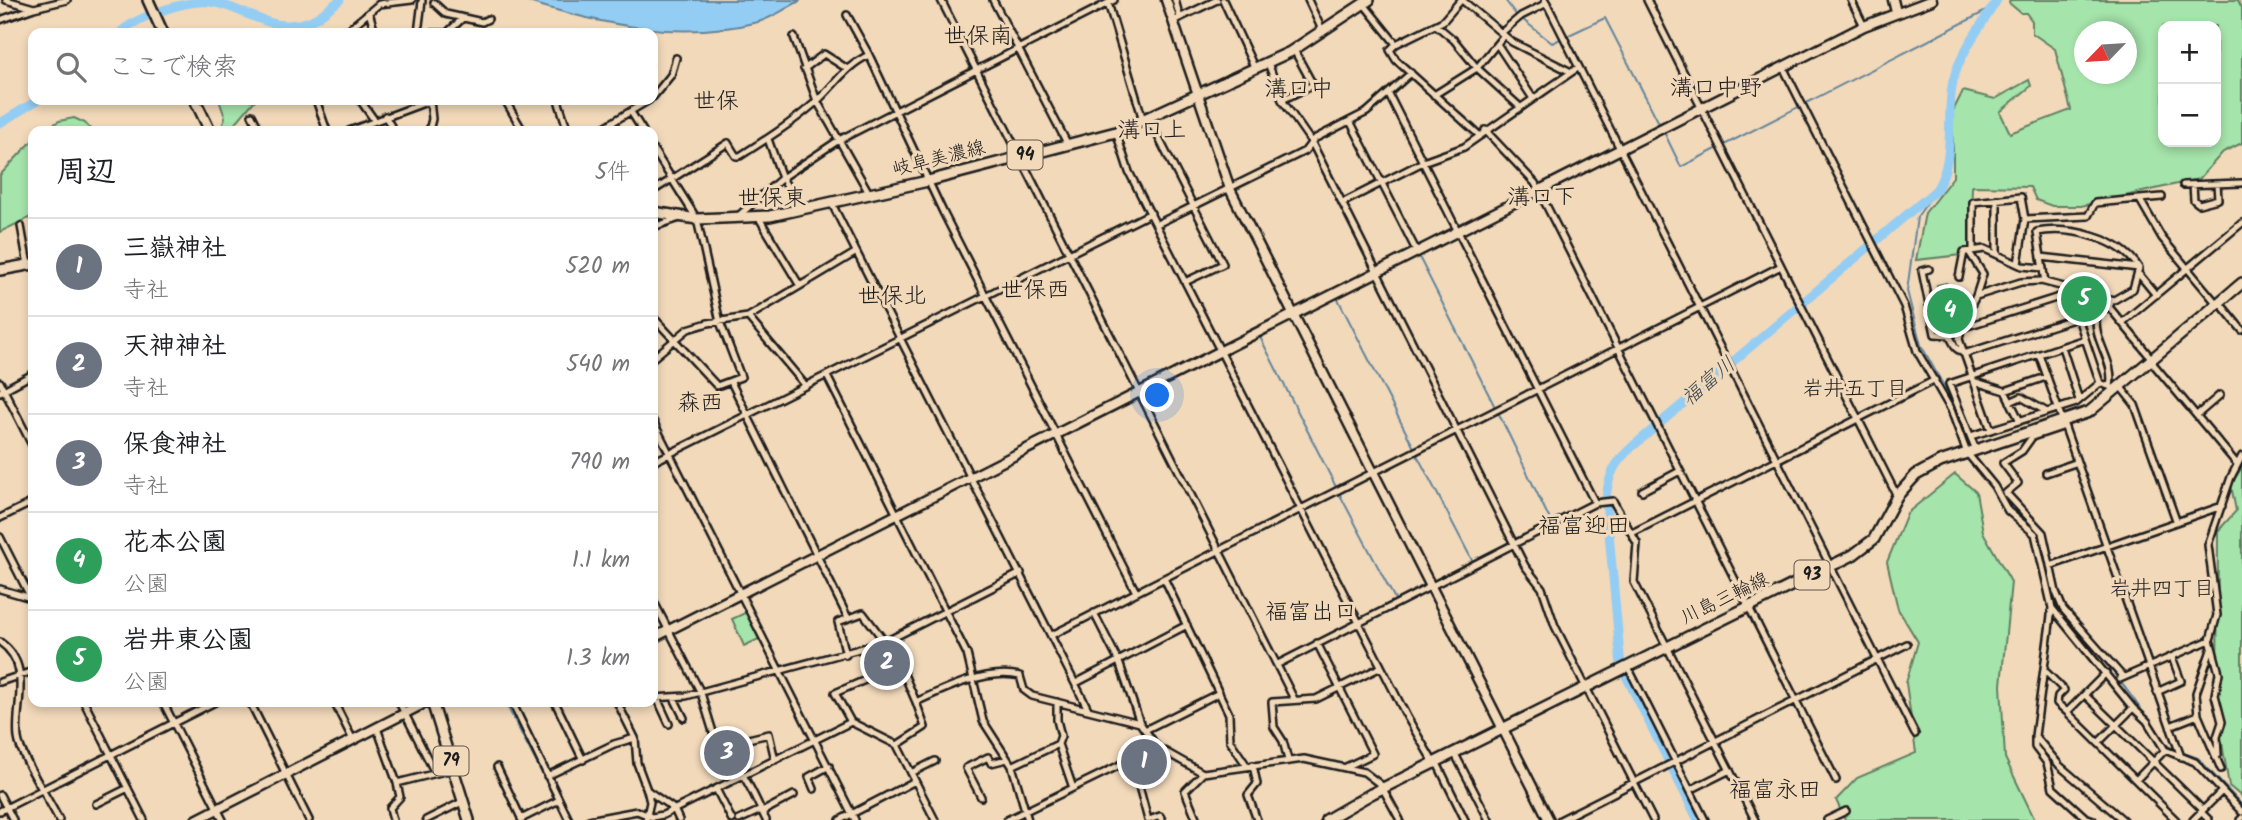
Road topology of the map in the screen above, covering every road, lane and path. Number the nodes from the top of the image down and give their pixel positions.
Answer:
1 (6, 0) edge
2 (67, 0) edge
3 (148, 0) edge
4 (412, 0) edge
5 (941, 0) edge
6 (993, 0) edge
7 (1166, 0) edge
8 (1175, 0) edge
9 (1217, 0) edge
10 (1223, 0) edge
11 (1308, 0) edge
12 (1462, 0) edge
13 (1647, 0) edge
14 (1851, 0) edge
15 (1893, 0) edge
16 (1931, 0) edge
17 (422, 1) edge
18 (1546, 1) edge
19 (1111, 2) edge
20 (1366, 2) edge
21 (434, 3) dead end
22 (34, 8) junction
23 (369, 12) junction
24 (1896, 12) junction
25 (847, 15) dead end
26 (463, 18) junction
27 (488, 19) dead end
28 (1177, 19) junction
29 (0, 20) edge
30 (1436, 25) junction
31 (1864, 26) junction
32 (161, 28) edge
33 (351, 28) edge
34 (374, 28) edge
35 (419, 28) edge
36 (452, 28) edge
37 (1323, 32) junction
38 (1503, 34) junction
39 (794, 37) dead end
40 (1396, 44) junction
41 (1497, 44) junction
42 (1018, 50) junction
43 (1294, 50) junction
44 (869, 55) junction
45 (676, 58) dead end
46 (1268, 63) junction
47 (1579, 67) junction
48 (1783, 67) junction
49 (846, 68) junction
50 (1477, 68) junction
51 (804, 69) junction
52 (1255, 69) junction
53 (974, 71) junction
54 (1571, 72) junction
55 (1411, 73) junction
56 (658, 90) edge
57 (1199, 95) junction
58 (1389, 95) junction
59 (1434, 95) junction
60 (1532, 97) junction
61 (1282, 100) junction
62 (817, 101) junction
63 (197, 105) edge
64 (318, 105) edge
65 (364, 105) edge
66 (417, 105) edge
67 (431, 105) edge
68 (508, 105) edge
69 (560, 105) edge
70 (641, 105) edge
71 (1519, 106) junction
72 (1702, 108) junction
73 (896, 111) junction
74 (631, 112) junction
75 (252, 115) dead end
76 (385, 116) junction
77 (1145, 118) junction
78 (375, 121) junction
79 (1350, 121) junction
80 (208, 126) edge
81 (258, 126) edge
82 (325, 126) edge
83 (362, 126) edge
84 (391, 126) edge
85 (430, 126) edge
86 (520, 126) edge
87 (566, 126) edge
88 (607, 126) edge
89 (640, 126) edge
90 (1485, 130) junction
91 (1116, 132) junction
92 (1479, 135) junction
93 (768, 139) junction
94 (839, 140) junction
95 (1067, 143) junction
96 (1312, 143) junction
97 (1620, 149) junction
98 (1019, 157) junction
99 (658, 158) edge
100 (1423, 162) junction
101 (782, 178) junction
102 (671, 181) junction
103 (928, 181) junction
104 (1381, 183) junction
105 (2242, 183) edge
106 (2217, 184) junction
107 (2183, 185) dead end
108 (2193, 185) junction
109 (658, 188) edge
110 (1230, 189) junction
111 (1539, 190) junction
112 (869, 193) junction
113 (2162, 197) dead end
114 (1997, 199) junction
115 (2140, 200) junction
116 (831, 202) junction
117 (1342, 203) junction
118 (1193, 207) junction
119 (801, 209) junction
120 (658, 213) edge
121 (1151, 213) junction
122 (681, 218) junction
123 (736, 218) junction
124 (759, 218) junction
125 (697, 219) junction
126 (2025, 219) junction
127 (2242, 223) edge
128 (1157, 224) junction
129 (658, 225) edge
130 (20, 226) dead end
131 (1457, 231) junction
132 (1417, 251) junction
133 (1971, 251) junction
134 (1070, 252) junction
135 (856, 253) junction
136 (28, 254) edge
137 (1997, 254) junction
138 (2041, 257) junction
139 (2018, 264) junction
140 (28, 265) edge
141 (1781, 266) junction
142 (2043, 268) junction
143 (1929, 269) dead end
144 (2187, 269) junction
145 (0, 270) edge
146 (2139, 271) junction
147 (1376, 272) junction
148 (1959, 277) dead end
149 (1185, 282) junction
150 (2045, 282) junction
151 (2242, 283) edge
152 (800, 286) junction
153 (2079, 291) junction
154 (986, 295) junction
155 (2156, 295) junction
156 (1976, 296) junction
157 (2111, 303) junction
158 (2218, 303) junction
159 (1700, 307) junction
160 (1293, 314) junction
161 (2096, 316) junction
162 (748, 317) junction
163 (2078, 318) junction
164 (720, 322) junction
165 (2123, 322) junction
166 (658, 323) edge
167 (1961, 328) junction
168 (2242, 330) edge
169 (902, 337) junction
170 (2085, 339) junction
171 (675, 343) junction
172 (2062, 347) junction
173 (1618, 348) junction
174 (1220, 350) junction
175 (1964, 354) junction
176 (2039, 354) junction
177 (658, 355) edge
178 (2151, 359) junction
179 (1974, 374) junction
180 (827, 376) junction
181 (28, 377) edge
182 (2046, 377) junction
183 (1935, 380) junction
184 (0, 382) edge
185 (731, 382) junction
186 (1976, 382) junction
187 (2100, 383) junction
188 (806, 386) junction
189 (2115, 387) junction
190 (1537, 389) junction
191 (2, 391) edge
192 (1140, 391) junction
193 (2005, 391) junction
194 (2220, 395) dead end
195 (2079, 400) junction
196 (2010, 402) junction
197 (2057, 409) junction
198 (2047, 412) junction
199 (747, 415) junction
200 (2197, 415) junction
201 (1858, 418) junction
202 (2020, 421) junction
203 (2011, 424) junction
204 (2062, 425) junction
205 (1457, 430) junction
206 (1991, 430) junction
207 (658, 431) edge
208 (1057, 433) junction
209 (1971, 436) junction
210 (28, 438) edge
211 (2015, 438) junction
212 (1972, 452) junction
213 (669, 454) junction
214 (2242, 456) edge
215 (1777, 459) junction
216 (658, 460) edge
217 (2075, 463) junction
218 (2237, 464) junction
219 (1680, 471) junction
220 (1374, 473) junction
221 (2046, 474) dead end
222 (971, 475) junction
223 (1643, 491) dead end
224 (1897, 496) junction
225 (1695, 500) junction
226 (1594, 502) junction
227 (28, 504) edge
228 (2222, 506) junction
229 (1301, 509) junction
230 (897, 513) junction
231 (0, 518) edge
232 (2176, 520) junction
233 (1632, 533) junction
234 (0, 537) edge
235 (1513, 543) junction
236 (2105, 546) junction
237 (1219, 550) junction
238 (817, 554) junction
239 (1831, 566) junction
240 (2050, 566) junction
241 (1021, 573) junction
242 (1164, 578) junction
243 (1431, 586) junction
244 (0, 589) edge
245 (28, 590) edge
246 (1136, 592) junction
247 (740, 593) junction
248 (28, 597) edge
249 (1749, 606) junction
250 (2052, 608) junction
251 (658, 610) edge
252 (946, 611) junction
253 (1094, 613) junction
254 (847, 616) junction
255 (1359, 622) junction
256 (1188, 625) junction
257 (668, 631) junction
258 (1052, 635) junction
259 (658, 636) edge
260 (0, 642) edge
261 (885, 642) junction
262 (1317, 643) junction
263 (1907, 644) dead end
264 (2211, 644) junction
265 (1668, 647) junction
266 (846, 654) junction
267 (2172, 657) junction
268 (1878, 659) junction
269 (1119, 662) junction
270 (1278, 664) junction
271 (900, 665) junction
272 (2148, 666) junction
273 (1381, 667) junction
274 (1624, 669) junction
275 (2044, 670) junction
276 (28, 673) edge
277 (781, 673) junction
278 (2106, 673) junction
279 (20, 675) junction
280 (2119, 680) junction
281 (975, 681) junction
282 (0, 682) edge
283 (1076, 683) junction
284 (1340, 687) junction
285 (1586, 688) junction
286 (2157, 692) junction
287 (701, 693) junction
288 (1219, 693) junction
289 (2085, 695) junction
290 (658, 698) edge
291 (674, 698) junction
292 (1294, 699) junction
293 (1796, 700) junction
294 (916, 702) junction
295 (1057, 702) junction
296 (658, 703) edge
297 (86, 707) edge
298 (165, 707) edge
299 (205, 707) edge
300 (252, 707) edge
301 (336, 707) edge
302 (402, 707) edge
303 (418, 707) edge
304 (434, 707) edge
305 (514, 707) edge
306 (557, 707) edge
307 (620, 707) edge
308 (2133, 708) junction
309 (1088, 709) junction
310 (2067, 712) junction
311 (405, 714) junction
312 (2198, 715) junction
313 (684, 718) dead end
314 (851, 722) junction
315 (173, 723) junction
316 (669, 723) dead end
317 (1140, 723) junction
318 (2116, 725) junction
319 (2170, 726) junction
320 (377, 728) junction
321 (1503, 729) junction
322 (1145, 730) junction
323 (1915, 734) dead end
324 (2035, 736) junction
325 (635, 738) junction
326 (748, 739) dead end
327 (353, 740) junction
328 (815, 740) junction
329 (1716, 741) junction
330 (2098, 743) junction
331 (1058, 744) junction
332 (897, 745) junction
333 (1157, 747) junction
334 (2165, 750) junction
335 (2179, 753) junction
336 (111, 754) junction
337 (1455, 754) junction
338 (2219, 758) junction
339 (1007, 759) junction
340 (583, 760) junction
341 (775, 760) junction
342 (1132, 760) junction
343 (1288, 760) junction
344 (935, 761) dead end
345 (1675, 762) junction
346 (2153, 762) junction
347 (1436, 764) junction
348 (829, 766) junction
349 (1012, 766) junction
350 (1250, 766) junction
351 (497, 767) dead end
352 (1346, 767) junction
353 (453, 769) junction
354 (2221, 769) dead end
355 (1730, 770) junction
356 (435, 773) junction
357 (911, 773) junction
358 (1203, 773) junction
359 (286, 775) junction
360 (547, 776) junction
361 (744, 776) junction
362 (1836, 780) dead end
363 (2136, 780) junction
364 (915, 781) junction
365 (1634, 782) junction
366 (397, 783) junction
367 (128, 788) junction
368 (1073, 788) junction
369 (1384, 788) junction
370 (43, 789) junction
371 (716, 789) junction
372 (814, 789) dead end
373 (647, 790) junction
374 (1690, 790) junction
375 (2221, 792) junction
376 (0, 795) edge
377 (794, 795) dead end
378 (981, 797) dead end
379 (464, 801) junction
380 (557, 801) junction
381 (96, 804) dead end
382 (3, 809) edge
383 (217, 809) junction
384 (674, 809) junction
385 (761, 811) junction
386 (1025, 811) junction
387 (1846, 811) dead end
388 (2202, 811) junction
389 (2242, 812) edge
390 (854, 817) edge
391 (647, 818) edge
392 (13, 820) edge
393 (59, 820) edge
394 (144, 820) edge
395 (196, 820) edge
396 (223, 820) edge
397 (309, 820) edge
398 (393, 820) edge
399 (426, 820) edge
400 (469, 820) edge
401 (521, 820) edge
402 (569, 820) edge
403 (589, 820) edge
404 (680, 820) edge
405 (732, 820) edge
406 (740, 820) edge
407 (766, 820) edge
408 (840, 820) edge
409 (935, 820) edge
410 (1007, 820) edge
411 (1028, 820) edge
412 (1148, 820) edge
413 (1161, 820) edge
414 (1197, 820) edge
415 (1257, 820) edge
416 (1326, 820) edge
417 (1400, 820) edge
418 (1465, 820) edge
419 (1489, 820) edge
420 (1549, 820) edge
421 (1560, 820) edge
422 (1653, 820) edge
423 (1705, 820) edge
424 (1755, 820) edge
425 (1827, 820) edge
426 (2093, 820) edge
427 (2123, 820) edge
428 (2176, 820) edge
429 (2193, 820) edge
430 (2209, 820) edge

1 - 22 street
2 - 22 street
3 - 32 main road
4 - 23 street
5 - 53 street
6 - 42 street
7 - 28 street
8 - 28 street
9 - 28 street
10 - 52 street
11 - 37 street
12 - 30 street
12 - 38 street
13 - 72 street
14 - 31 street
15 - 24 street
16 - 24 street
17 - 35 street
18 - 38 street
18 - 47 street
19 - 42 street
19 - 77 street
20 - 37 main road, 岐阜美濃線 / 94
20 - 40 street
21 - 26 street
22 - 29 street
23 - 33 street
23 - 34 street
24 - 31 street
25 - 44 street
26 - 27 street
26 - 36 street
28 - 57 street
30 - 40 street
30 - 50 street
31 - 48 street
37 - 43 main road, 岐阜美濃線 / 94
38 - 41 street
38 - 54 street
39 - 51 street
40 - 55 street
41 - 50 street
41 - 60 street
42 - 53 street
42 - 95 street
43 - 46 main road, 岐阜美濃線 / 94
43 - 61 street
44 - 49 street
44 - 73 street
45 - 56 street
46 - 52 main road, 岐阜美濃線 / 94
46 - 61 street
47 - 54 street
47 - 97 street
48 - 72 street
48 - 183 street
49 - 51 street
49 - 62 street
50 - 59 street
50 - 71 street
51 - 62 street
52 - 57 main road, 岐阜美濃線 / 94
53 - 73 street
53 - 98 street
54 - 60 street
55 - 58 street
55 - 59 street
57 - 77 main road, 岐阜美濃線 / 94
57 - 110 street
58 - 79 street
58 - 100 street
59 - 92 street
60 - 71 street
61 - 96 street
62 - 93 street
62 - 94 street
63 - 80 main road
64 - 82 street
65 - 78 street
66 - 76 street
67 - 85 street
68 - 86 street
69 - 87 street
70 - 74 street
71 - 90 street
72 - 97 street
72 - 141 street
73 - 94 street
73 - 103 street
74 - 88 street
74 - 89 street
75 - 81 street
76 - 78 street
76 - 84 street
77 - 91 main road, 岐阜美濃線 / 94
77 - 118 street
78 - 83 street
79 - 96 street
79 - 104 street
90 - 92 street
90 - 111 street
91 - 95 main road, 岐阜美濃線 / 94
91 - 121 street
92 - 100 street
93 - 101 street
93 - 102 street
94 - 101 street
94 - 112 street
95 - 98 main road, 岐阜美濃線 / 94
96 - 110 street
96 - 117 street
97 - 111 street
97 - 159 street
98 - 103 main road, 岐阜美濃線 / 94
98 - 134 street
99 - 102 street
100 - 104 street
100 - 131 street
101 - 119 street
101 - 123 street
102 - 109 street
102 - 125 street
103 - 112 main road, 岐阜美濃線 / 94
103 - 154 street
104 - 117 street
104 - 132 street
105 - 106 street
106 - 108 street
106 - 108 street
107 - 108 street
110 - 118 street
110 - 160 street
111 - 131 street
111 - 173 street
112 - 116 main road, 岐阜美濃線 / 94
113 - 115 street
114 - 126 street
114 - 133 street
114 - 137 street
115 - 126 street
115 - 144 street
116 - 119 main road, 岐阜美濃線 / 94
116 - 135 street
117 - 147 street
118 - 128 street
118 - 149 street
119 - 124 main road, 岐阜美濃線 / 94
120 - 122 main road, 岐阜美濃線 / 94
121 - 128 street
121 - 134 street
122 - 125 main road, 岐阜美濃線 / 94
122 - 129 street
123 - 124 main road, 岐阜美濃線 / 94
123 - 125 main road, 岐阜美濃線 / 94
124 - 152 street
125 - 164 street
126 - 139 street
127 - 144 street
128 - 149 street
130 - 136 street
131 - 132 street
131 - 190 street
132 - 147 street
133 - 137 street
133 - 148 street
133 - 156 street
134 - 154 street
134 - 192 street
135 - 152 street
135 - 169 street
137 - 139 street
138 - 142 street
138 - 146 street
138 - 146 street
139 - 142 street
140 - 145 main road
141 - 159 street
141 - 201 street
142 - 150 street
143 - 175 street
144 - 155 street
144 - 158 street
146 - 155 street
146 - 157 street
147 - 160 street
147 - 205 street
149 - 174 street
150 - 153 street
150 - 156 street
151 - 158 main road, 川島三輪線 / 93
152 - 162 street
153 - 157 street
153 - 167 street
154 - 169 street
154 - 208 street
155 - 165 street
156 - 167 street
157 - 161 street
157 - 165 street
158 - 168 street
158 - 178 main road, 川島三輪線 / 93
159 - 173 street
159 - 215 street
160 - 174 street
160 - 220 street
161 - 163 street
161 - 189 street
162 - 164 street
162 - 188 street
163 - 170 street
163 - 175 street
164 - 171 street
164 - 185 street
165 - 178 street
166 - 171 street
167 - 175 street
169 - 180 street
169 - 222 street
170 - 172 street
170 - 187 street
171 - 177 street
171 - 185 street
172 - 176 street
172 - 195 street
173 - 190 street
173 - 219 street
174 - 192 street
174 - 229 street
175 - 179 street
176 - 179 street
176 - 182 street
178 - 189 main road, 川島三輪線 / 93
178 - 200 street
179 - 186 street
179 - 209 street
180 - 188 street
180 - 230 street
181 - 191 street
182 - 193 street
182 - 197 street
183 - 201 street
183 - 212 street
184 - 191 street
185 - 199 street
186 - 193 street
186 - 206 street
187 - 189 street
187 - 195 street
188 - 199 street
189 - 204 main road, 川島三輪線 / 93
189 - 232 street
190 - 205 street
190 - 226 street
191 - 210 street
192 - 208 street
192 - 237 street
193 - 196 street
194 - 200 street
195 - 197 street
196 - 198 street
196 - 202 street
197 - 198 street
197 - 204 street
198 - 202 street
199 - 213 street
199 - 238 street
200 - 218 street
201 - 215 street
201 - 224 street
202 - 203 street
203 - 206 street
203 - 211 street
204 - 211 main road, 川島三輪線 / 93
204 - 217 street
204 - 240 street
205 - 220 street
205 - 235 street
206 - 209 street
207 - 213 street
208 - 222 street
208 - 246 street
209 - 212 street
211 - 212 main road, 川島三輪線 / 93
212 - 224 main road, 川島三輪線 / 93
212 - 250 street
213 - 216 street
213 - 247 street
214 - 218 street
215 - 225 street
215 - 239 street
217 - 221 street
217 - 236 street
218 - 228 street
219 - 223 street
219 - 225 street
220 - 229 street
220 - 243 street
222 - 230 street
222 - 241 street
224 - 239 main road, 川島三輪線 / 93
225 - 233 street
225 - 249 street
226 - 233 street
226 - 235 street
227 - 231 street
228 - 232 street
228 - 264 street
229 - 237 street
229 - 255 street
230 - 238 street
230 - 252 street
232 - 236 street
233 - 265 street
234 - 245 street
235 - 243 street
235 - 285 street
236 - 240 street
236 - 272 street
237 - 242 street
237 - 270 street
238 - 247 street
238 - 254 street
239 - 249 main road, 川島三輪線 / 93
239 - 268 street
240 - 280 street
241 - 252 street
241 - 258 street
242 - 246 street
242 - 256 street
243 - 255 street
243 - 321 street
244 - 248 street
246 - 253 street
247 - 257 street
247 - 277 street
249 - 265 main road, 川島三輪線 / 93
249 - 293 street
250 - 275 street
250 - 278 street
251 - 257 street
252 - 261 street
252 - 281 street
253 - 258 street
253 - 269 street
254 - 261 street
254 - 266 street
255 - 262 street
255 - 273 street
256 - 269 street
256 - 288 street
257 - 259 street
257 - 287 street
258 - 283 street
260 - 279 street
261 - 266 street
261 - 271 street
262 - 270 street
262 - 284 street
263 - 268 street
264 - 267 street
264 - 312 street
264 - 338 street
265 - 274 main road, 川島三輪線 / 93
265 - 329 street
266 - 277 street
267 - 272 street
267 - 286 street
268 - 293 street
268 - 323 street
269 - 283 street
269 - 317 street
270 - 292 street
271 - 294 street
271 - 314 street
272 - 280 street
272 - 286 street
273 - 284 street
273 - 347 street
274 - 285 main road, 川島三輪線 / 93
274 - 345 street
275 - 310 street
275 - 324 street
276 - 279 street
277 - 287 street
277 - 328 street
278 - 280 street
278 - 289 street
279 - 282 street
279 - 370 street
280 - 308 street
281 - 294 street
281 - 295 street
281 - 339 street
283 - 309 street
284 - 292 street
284 - 352 street
285 - 321 main road, 川島三輪線 / 93
285 - 365 street
286 - 319 street
287 - 291 street
287 - 361 street
288 - 322 street
288 - 350 street
289 - 310 street
289 - 318 street
290 - 291 street
291 - 313 street
292 - 343 street
293 - 329 street
293 - 362 street
294 - 332 street
295 - 309 street
295 - 331 street
296 - 316 street
297 - 336 street
298 - 315 street
299 - 315 street
300 - 359 street
301 - 327 street
302 - 311 street
303 - 311 street
304 - 353 main road, 79
305 - 360 street
306 - 340 street
307 - 325 street
308 - 318 street
308 - 334 street
309 - 317 street
310 - 330 street
311 - 320 street
311 - 356 street
312 - 319 street
312 - 338 street
314 - 328 street
314 - 332 street
315 - 336 street
315 - 383 street
317 - 322 street
318 - 330 street
318 - 346 street
319 - 335 street
320 - 327 street
320 - 366 street
321 - 337 main road, 川島三輪線 / 93
321 - 420 street
322 - 333 street
324 - 426 street
324 - 427 street
325 - 340 street
325 - 373 street
326 - 341 street
327 - 359 street
328 - 341 street
328 - 348 street
329 - 345 street
329 - 355 street
330 - 363 street
331 - 349 street
331 - 368 street
332 - 357 street
333 - 342 street
333 - 358 street
334 - 335 street
334 - 346 street
335 - 375 street
336 - 367 street
336 - 370 street
337 - 347 main road, 川島三輪線 / 93
337 - 419 street
338 - 354 street
339 - 349 street
339 - 378 street
340 - 360 street
341 - 361 street
342 - 368 street
342 - 412 street
343 - 350 street
343 - 352 street
344 - 357 street
345 - 365 street
345 - 374 street
346 - 363 street
346 - 388 street
347 - 369 main road, 川島三輪線 / 93
347 - 418 street
348 - 372 street
348 - 390 street
349 - 386 street
350 - 358 street
350 - 415 street
351 - 401 street
352 - 369 street
353 - 356 street
353 - 379 main road, 79
355 - 374 street
355 - 424 street
356 - 366 street
357 - 364 street
358 - 414 street
359 - 383 street
359 - 397 street
360 - 380 street
361 - 371 street
361 - 385 street
363 - 428 street
364 - 390 street
364 - 409 street
365 - 421 street
365 - 422 street
366 - 398 street
367 - 381 street
367 - 394 street
368 - 386 street
369 - 416 main road, 川島三輪線 / 93
369 - 417 street
370 - 382 street
370 - 393 street
371 - 384 street
371 - 405 street
373 - 384 street
373 - 391 street
374 - 423 street
375 - 388 street
375 - 389 street
376 - 382 street
377 - 385 street
379 - 399 street
379 - 400 main road, 79
380 - 401 street
380 - 402 street
382 - 392 street
383 - 395 street
383 - 396 street
384 - 391 street
384 - 404 street
385 - 406 street
385 - 407 street
386 - 410 street
386 - 411 street
387 - 425 street
388 - 429 street
388 - 430 street
390 - 408 street
391 - 403 street
412 - 413 street

